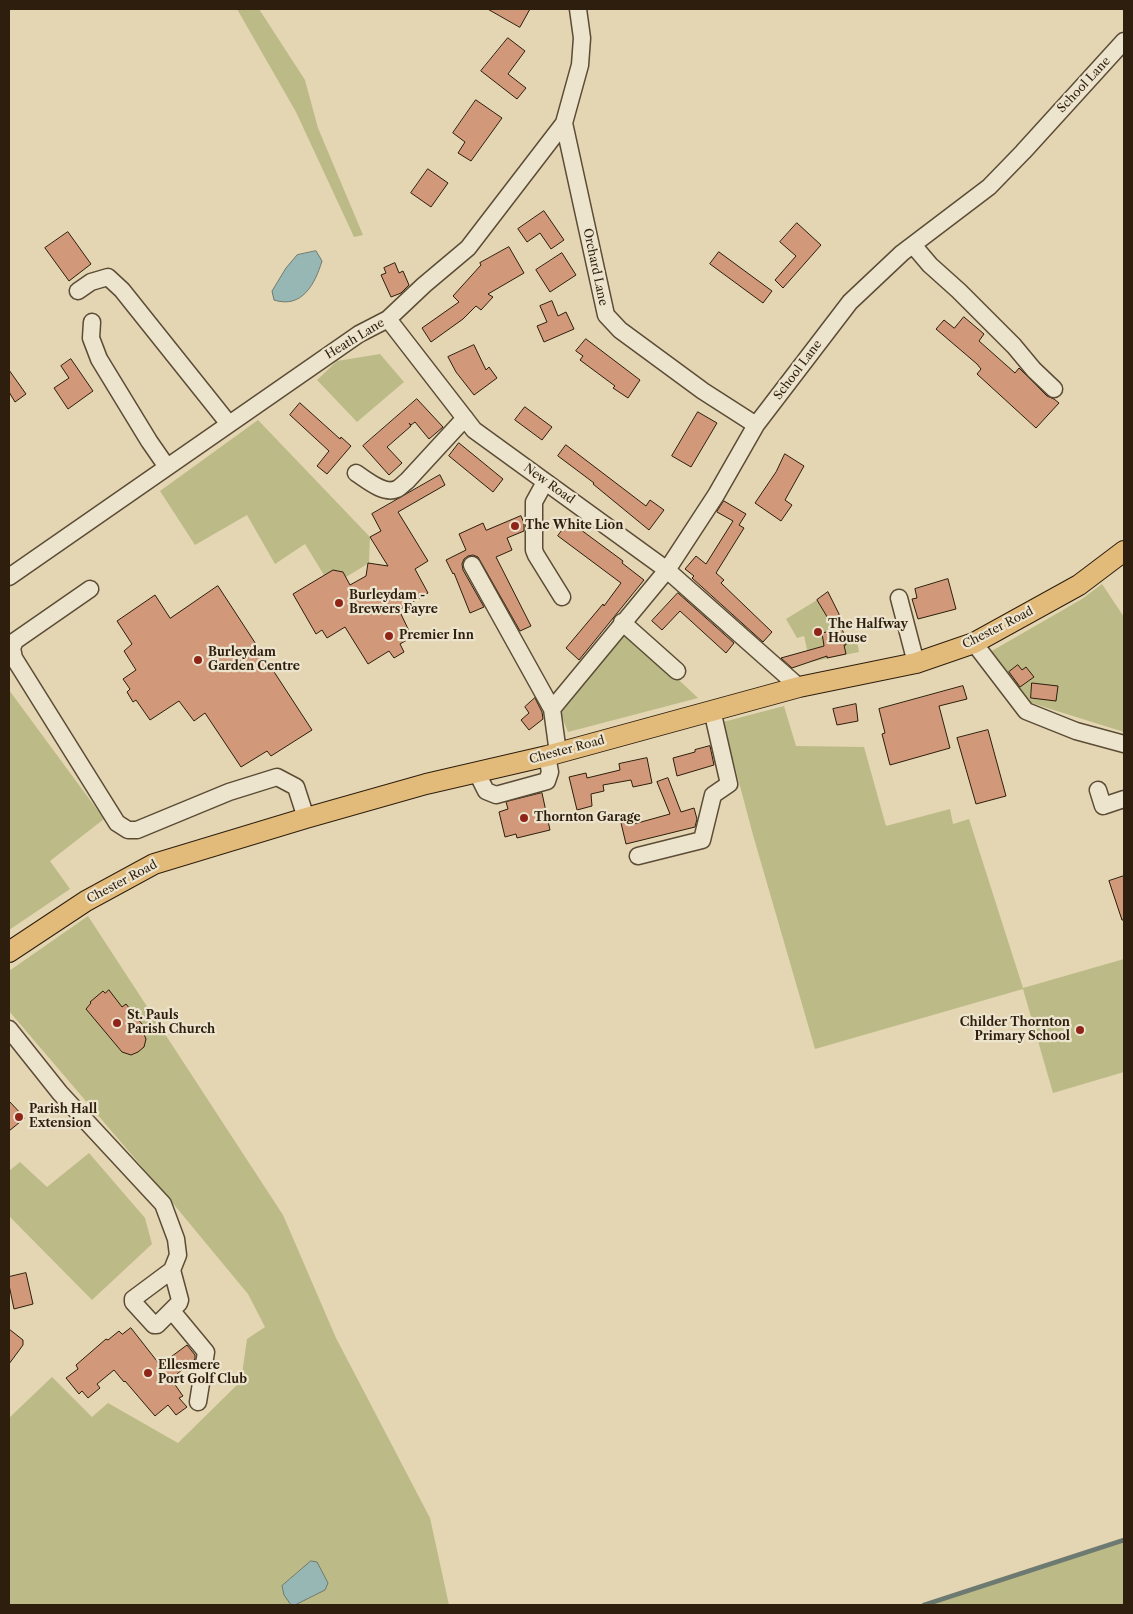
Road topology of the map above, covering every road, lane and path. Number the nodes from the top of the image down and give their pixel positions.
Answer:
1 (578, 9) edge
2 (1124, 41) edge
3 (564, 124) junction
4 (913, 245) junction
5 (78, 291) dead end
6 (388, 320) junction
7 (92, 322) dead end
8 (1054, 389) dead end
9 (465, 418) junction
10 (228, 424) junction
11 (756, 425) junction
12 (167, 467) junction
13 (356, 473) dead end
14 (545, 482) junction
15 (1124, 551) edge
16 (472, 565) dead end
17 (667, 570) junction
18 (9, 576) edge
19 (90, 590) dead end
20 (562, 597) dead end
21 (899, 598) dead end
22 (622, 622) junction
23 (974, 643) junction
24 (916, 663) junction
25 (677, 671) dead end
26 (799, 687) junction
27 (552, 709) junction
28 (712, 710) junction
29 (1124, 744) edge
30 (552, 754) junction
31 (1098, 790) dead end
32 (1124, 799) edge
33 (306, 818) junction
34 (638, 856) dead end
35 (9, 952) edge
36 (11, 1035) edge
37 (172, 1270) junction
38 (172, 1311) junction
39 (198, 1402) dead end

1 - 3 street, Heath Lane
2 - 4 street, School Lane
3 - 6 street, Heath Lane
3 - 11 street, Orchard Lane
4 - 8 street
4 - 11 street, School Lane
5 - 10 street
6 - 9 street, New Road
6 - 10 street, Heath Lane
7 - 12 street
9 - 13 street
9 - 14 street, New Road
10 - 12 street, Heath Lane
11 - 17 street, School Lane
12 - 18 street, Heath Lane
14 - 17 street, New Road
14 - 20 street
15 - 23 main road, Chester Road
16 - 27 street
17 - 22 street, School Lane
17 - 26 street, New Road
19 - 33 street
21 - 24 street
22 - 25 street
22 - 27 street, School Lane
23 - 24 main road, Chester Road
23 - 29 street
24 - 26 main road, Chester Road
26 - 28 main road, Chester Road
27 - 30 street
28 - 30 main road, Chester Road
28 - 34 street
30 - 33 main road, Chester Road
31 - 32 street
33 - 35 main road, Chester Road
36 - 37 street
37 - 38 street
37 - 38 street
38 - 39 street

